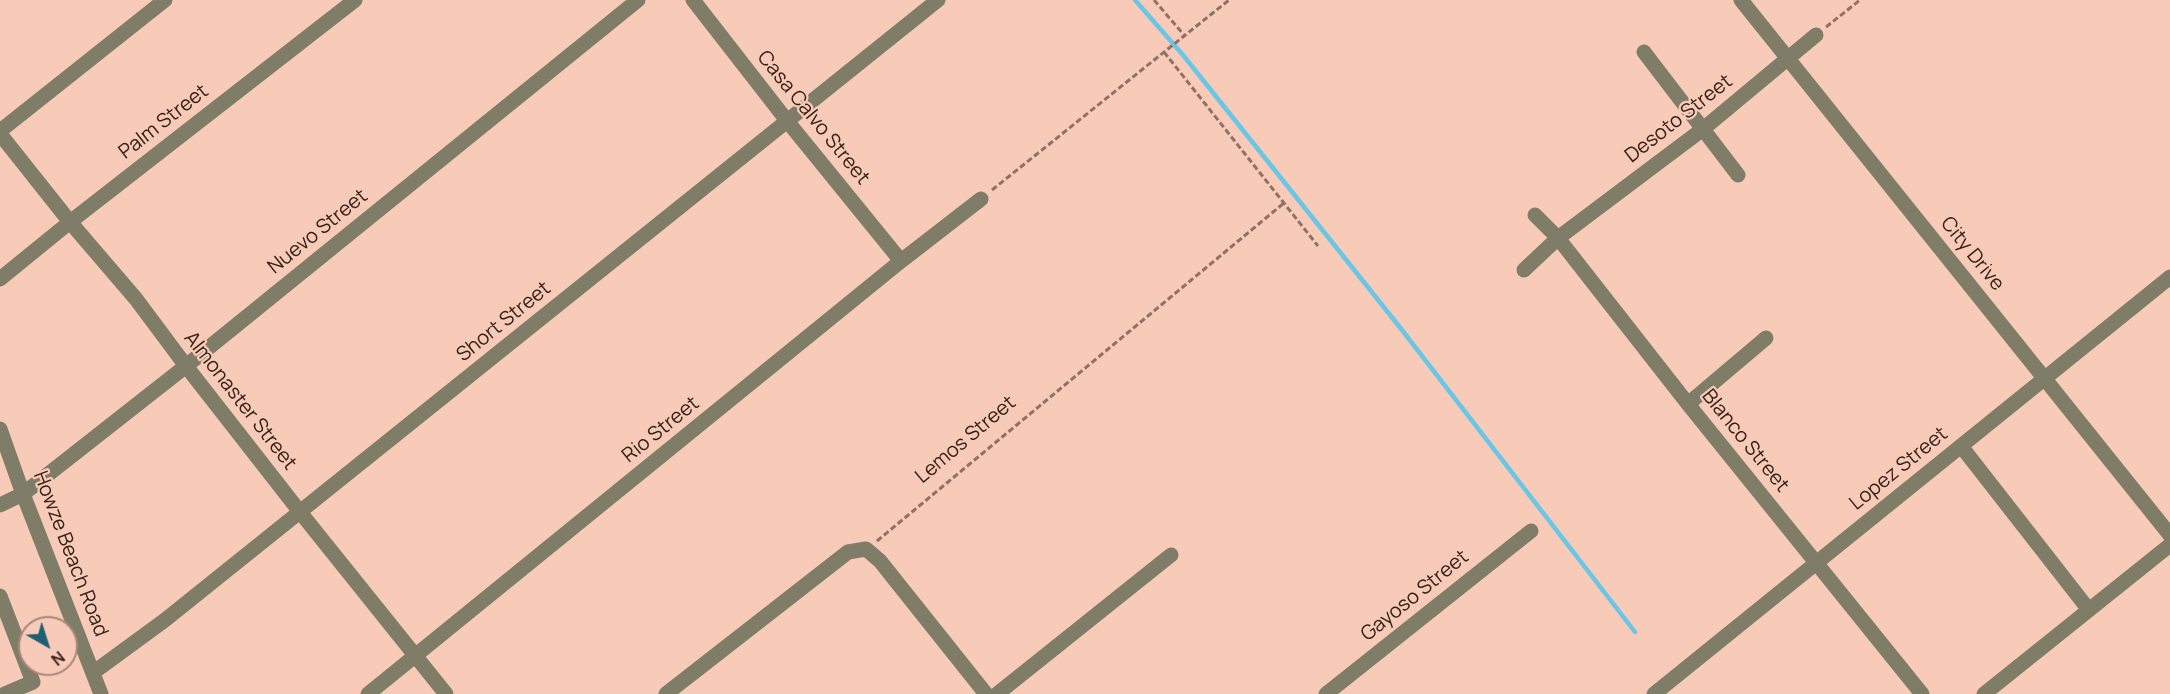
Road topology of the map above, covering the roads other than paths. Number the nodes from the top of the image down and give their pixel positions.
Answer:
1 (165, 0) edge
2 (356, 0) edge
3 (638, 0) edge
4 (693, 0) edge
5 (938, 0) edge
6 (1741, 0) edge
7 (1816, 35) road end
8 (1644, 52) dead end
9 (1787, 58) junction
10 (788, 122) junction
11 (1703, 129) junction
12 (0, 132) edge
13 (1738, 175) dead end
14 (981, 199) road end
15 (1535, 215) dead end
16 (70, 222) junction
17 (1558, 238) junction
18 (901, 261) junction
19 (1524, 270) dead end
20 (2170, 277) edge
21 (0, 279) edge
22 (1767, 338) dead end
23 (186, 366) junction
24 (2046, 379) junction
25 (1688, 404) junction
26 (0, 429) edge
27 (1961, 446) junction
28 (23, 494) junction
29 (0, 505) edge
30 (300, 512) junction
31 (1531, 531) dead end
32 (2170, 535) edge
33 (2170, 544) edge
34 (1171, 555) dead end
35 (1816, 561) junction
36 (0, 596) edge
37 (2089, 610) junction
38 (415, 657) junction
39 (94, 672) junction
40 (1672, 688) edge
41 (5, 694) edge
42 (101, 694) edge
43 (368, 694) edge
44 (446, 694) edge
45 (666, 694) edge
46 (986, 694) edge
47 (997, 694) edge
48 (1326, 694) edge
49 (1654, 694) edge
50 (1922, 694) edge
51 (1984, 694) edge

1 - 12 street
2 - 16 street, Palm Street
3 - 23 street, Nuevo Street
4 - 10 street, Casa Calvo Street
5 - 10 street, Short Street
6 - 9 street, City Drive
7 - 9 street, Desoto Street
8 - 11 street
9 - 11 street, Desoto Street
9 - 24 street, City Drive
10 - 18 street, Casa Calvo Street
10 - 30 street, Short Street
11 - 13 street
11 - 17 street, Desoto Street
12 - 16 street, Almonaster Street
14 - 18 street, Rio Street
15 - 17 street, Blanco Street
16 - 21 street, Palm Street
16 - 23 street, Almonaster Street
17 - 19 street, Desoto Street
17 - 25 street, Blanco Street
18 - 38 street, Rio Street
20 - 24 street, Lopez Street
22 - 25 street
23 - 28 street, Nuevo Street
23 - 30 street, Almonaster Street
24 - 27 street, Lopez Street
24 - 32 street, City Drive
25 - 35 street, Blanco Street
26 - 28 street, Howze Beach Road
27 - 35 street, Lopez Street
27 - 37 street
28 - 29 street, Nuevo Street
28 - 39 street, Howze Beach Road
30 - 38 street, Almonaster Street
30 - 39 street, Short Street
31 - 48 street, Gayoso Street
33 - 37 street
34 - 47 street
35 - 40 street, Lopez Street
35 - 50 street, Blanco Street
36 - 41 street
37 - 51 street
38 - 43 street, Rio Street
38 - 44 street, Almonaster Street
39 - 42 street, Howze Beach Road
40 - 49 street, Lopez Street
45 - 46 street

